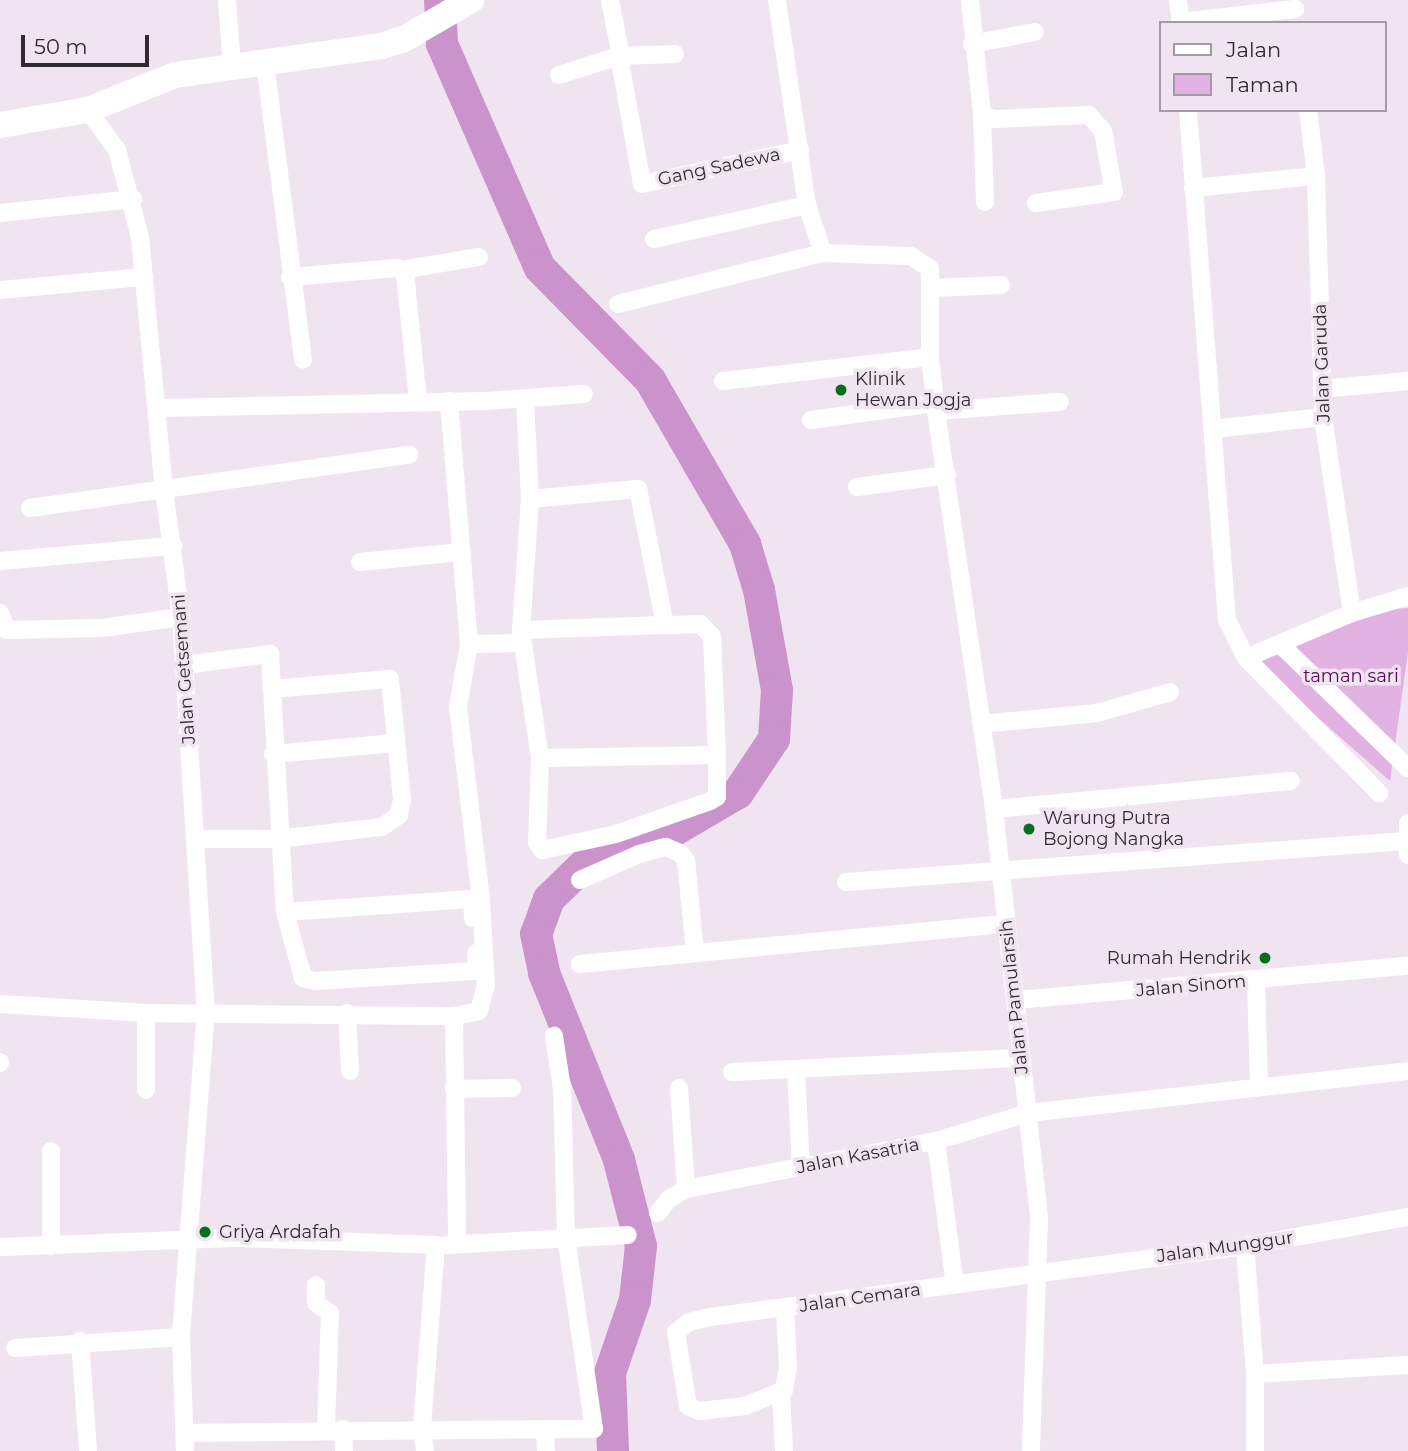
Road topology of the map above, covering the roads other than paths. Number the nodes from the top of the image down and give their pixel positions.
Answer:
1 (227, 0) edge
2 (470, 0) edge
3 (610, 0) edge
4 (777, 0) edge
5 (970, 0) edge
6 (1178, 0) edge
7 (1295, 11) edge
8 (1181, 21) edge
9 (1191, 21) edge
10 (1035, 32) dead end
11 (972, 44) junction
12 (675, 54) dead end
13 (620, 56) junction
14 (265, 63) junction
15 (232, 65) junction
16 (559, 75) dead end
17 (88, 110) junction
18 (1188, 112) edge
19 (1308, 112) edge
20 (982, 115) junction
21 (0, 125) edge
22 (800, 150) junction
23 (1316, 176) junction
24 (1193, 188) junction
25 (133, 200) junction
26 (985, 202) dead end
27 (1036, 203) dead end
28 (807, 205) junction
29 (0, 213) edge
30 (654, 239) dead end
31 (823, 253) junction
32 (479, 257) dead end
33 (401, 270) junction
34 (144, 276) junction
35 (290, 277) junction
36 (1001, 285) dead end
37 (932, 288) junction
38 (0, 290) edge
39 (618, 304) dead end
40 (930, 357) junction
41 (303, 360) dead end
42 (723, 381) dead end
43 (1408, 381) edge
44 (1322, 389) junction
45 (583, 394) dead end
46 (525, 399) junction
47 (418, 401) junction
48 (449, 401) junction
49 (1060, 402) dead end
50 (936, 407) junction
51 (157, 408) junction
52 (1323, 417) junction
53 (811, 420) dead end
54 (1213, 429) junction
55 (408, 455) dead end
56 (947, 475) junction
57 (856, 487) dead end
58 (164, 490) junction
59 (530, 499) junction
60 (30, 508) dead end
61 (173, 546) junction
62 (462, 552) junction
63 (0, 561) edge
64 (360, 562) dead end
65 (1408, 597) edge
66 (0, 612) edge
67 (1352, 613) junction
68 (181, 617) junction
69 (665, 625) junction
70 (522, 637) junction
71 (469, 644) junction
72 (1281, 645) junction
73 (1246, 659) junction
74 (184, 664) junction
75 (271, 689) junction
76 (1170, 692) dead end
77 (981, 724) junction
78 (395, 743) junction
79 (273, 754) junction
80 (717, 755) junction
81 (540, 758) junction
82 (1408, 768) edge
83 (1291, 781) dead end
84 (1378, 793) dead end
85 (994, 809) junction
86 (1408, 823) edge
87 (278, 838) junction
88 (196, 845) junction
89 (1407, 848) edge
90 (1000, 873) junction
91 (580, 880) dead end
92 (846, 882) dead end
93 (285, 912) junction
94 (1006, 924) junction
95 (695, 952) junction
96 (580, 964) dead end
97 (1408, 966) edge
98 (1256, 980) junction
99 (1016, 1000) junction
100 (0, 1004) edge
101 (206, 1010) junction
102 (146, 1013) junction
103 (347, 1013) junction
104 (454, 1016) junction
105 (554, 1036) dead end
106 (1021, 1058) junction
107 (796, 1069) junction
108 (349, 1071) dead end
109 (1408, 1071) edge
110 (732, 1072) dead end
111 (1259, 1087) junction
112 (512, 1088) dead end
113 (679, 1088) dead end
114 (454, 1089) junction
115 (146, 1090) dead end
116 (1028, 1113) junction
117 (936, 1141) junction
118 (51, 1151) dead end
119 (802, 1167) junction
120 (686, 1189) junction
121 (658, 1213) dead end
122 (1408, 1217) edge
123 (628, 1235) dead end
124 (566, 1237) junction
125 (190, 1242) junction
126 (457, 1244) junction
127 (436, 1245) junction
128 (51, 1246) junction
129 (1245, 1246) junction
130 (0, 1247) edge
131 (1041, 1272) junction
132 (316, 1285) dead end
133 (955, 1285) junction
134 (785, 1308) junction
135 (181, 1337) junction
136 (80, 1341) junction
137 (15, 1348) dead end
138 (1408, 1365) edge
139 (1255, 1374) junction
140 (781, 1392) junction
141 (334, 1429) junction
142 (422, 1429) junction
143 (545, 1432) junction
144 (185, 1442) edge
145 (88, 1451) edge
146 (344, 1451) edge
147 (425, 1451) edge
148 (546, 1451) edge
149 (784, 1451) edge
150 (1031, 1451) edge
151 (1255, 1451) edge

1 - 15 street
2 - 14 main road
3 - 13 street, Gang Sadewa
4 - 22 street
5 - 11 street
6 - 8 street
7 - 9 street
10 - 11 street
11 - 20 street
12 - 13 street
13 - 16 street
13 - 22 street, Gang Sadewa
14 - 15 main road
14 - 35 street
15 - 17 main road
17 - 21 main road
17 - 25 street, Jalan Getsemani
18 - 24 street
19 - 23 street, Jalan Garuda
20 - 26 street
20 - 27 street
22 - 28 street
23 - 24 street
23 - 44 street, Jalan Garuda
24 - 54 street
25 - 29 street
25 - 34 street, Jalan Getsemani
28 - 30 street
28 - 31 street
31 - 37 street
31 - 39 street
32 - 33 street
33 - 35 street
33 - 47 street
34 - 38 street
34 - 51 street, Jalan Getsemani
35 - 41 street
36 - 37 street
37 - 40 street, Jalan Pamularsih
40 - 42 street
40 - 50 street, Jalan Pamularsih
43 - 44 street
44 - 52 street, Jalan Garuda
45 - 46 street
46 - 48 street
46 - 59 street
47 - 48 street
47 - 51 street
48 - 62 street
49 - 50 street
50 - 53 street
50 - 56 street, Jalan Pamularsih
51 - 58 street, Jalan Getsemani
52 - 54 street
52 - 67 street, Jalan Garuda
54 - 73 street
55 - 58 street
56 - 57 street
56 - 77 street, Jalan Pamularsih
58 - 60 street
58 - 61 street, Jalan Getsemani
59 - 69 street
59 - 70 street
61 - 63 street
61 - 68 street, Jalan Getsemani
62 - 64 street
62 - 71 street
65 - 67 street
66 - 68 street
67 - 72 street
68 - 74 street, Jalan Getsemani
69 - 70 street
69 - 80 street
70 - 71 street
70 - 81 street
71 - 104 street
72 - 73 street
72 - 82 street
73 - 84 street
74 - 75 street
74 - 88 street, Jalan Getsemani
75 - 78 street
75 - 79 street
76 - 77 street
77 - 85 street, Jalan Pamularsih
78 - 79 street
78 - 87 street
79 - 87 street
80 - 81 street
80 - 81 street
83 - 85 street
85 - 90 street, Jalan Pamularsih
86 - 89 street
87 - 88 street
87 - 93 street
88 - 101 street, Jalan Getsemani
89 - 90 street
90 - 92 street
90 - 94 street, Jalan Pamularsih
91 - 95 street
93 - 93 street
94 - 95 street
94 - 99 street, Jalan Pamularsih
95 - 96 street
97 - 98 street, Jalan Sinom
98 - 99 street, Jalan Sinom
98 - 111 street
99 - 106 street, Jalan Pamularsih
100 - 102 street
101 - 102 street
101 - 103 street
101 - 125 street, Jalan Getsemani
102 - 115 street
103 - 104 street
103 - 108 street
104 - 114 street
105 - 124 street
106 - 107 street
106 - 116 street, Jalan Pamularsih
107 - 110 street
107 - 119 street
109 - 111 street, Jalan Kasatria
111 - 116 street, Jalan Kasatria
112 - 114 street
113 - 120 street
114 - 126 street
116 - 117 street, Jalan Kasatria
116 - 131 street, Jalan Pamularsih
117 - 119 street, Jalan Kasatria
117 - 133 street
118 - 128 street
119 - 120 street, Jalan Kasatria
120 - 121 street
122 - 129 street, Jalan Munggur
123 - 124 street
124 - 126 street
124 - 143 street
125 - 127 street
125 - 128 street
125 - 135 street, Jalan Getsemani
126 - 127 street
127 - 142 street
128 - 130 street
129 - 131 street, Jalan Munggur
129 - 139 street
131 - 133 street, Jalan Cemara
131 - 150 street, Jalan Pamularsih
132 - 141 street
133 - 134 street, Jalan Cemara
134 - 140 street
134 - 140 street, Jalan Cemara
135 - 136 street
135 - 144 street, Jalan Getsemani
136 - 137 street
136 - 145 street
138 - 139 street
139 - 151 street
140 - 149 street
141 - 142 street
141 - 144 street
141 - 146 street
142 - 143 street
142 - 147 street
143 - 148 street

